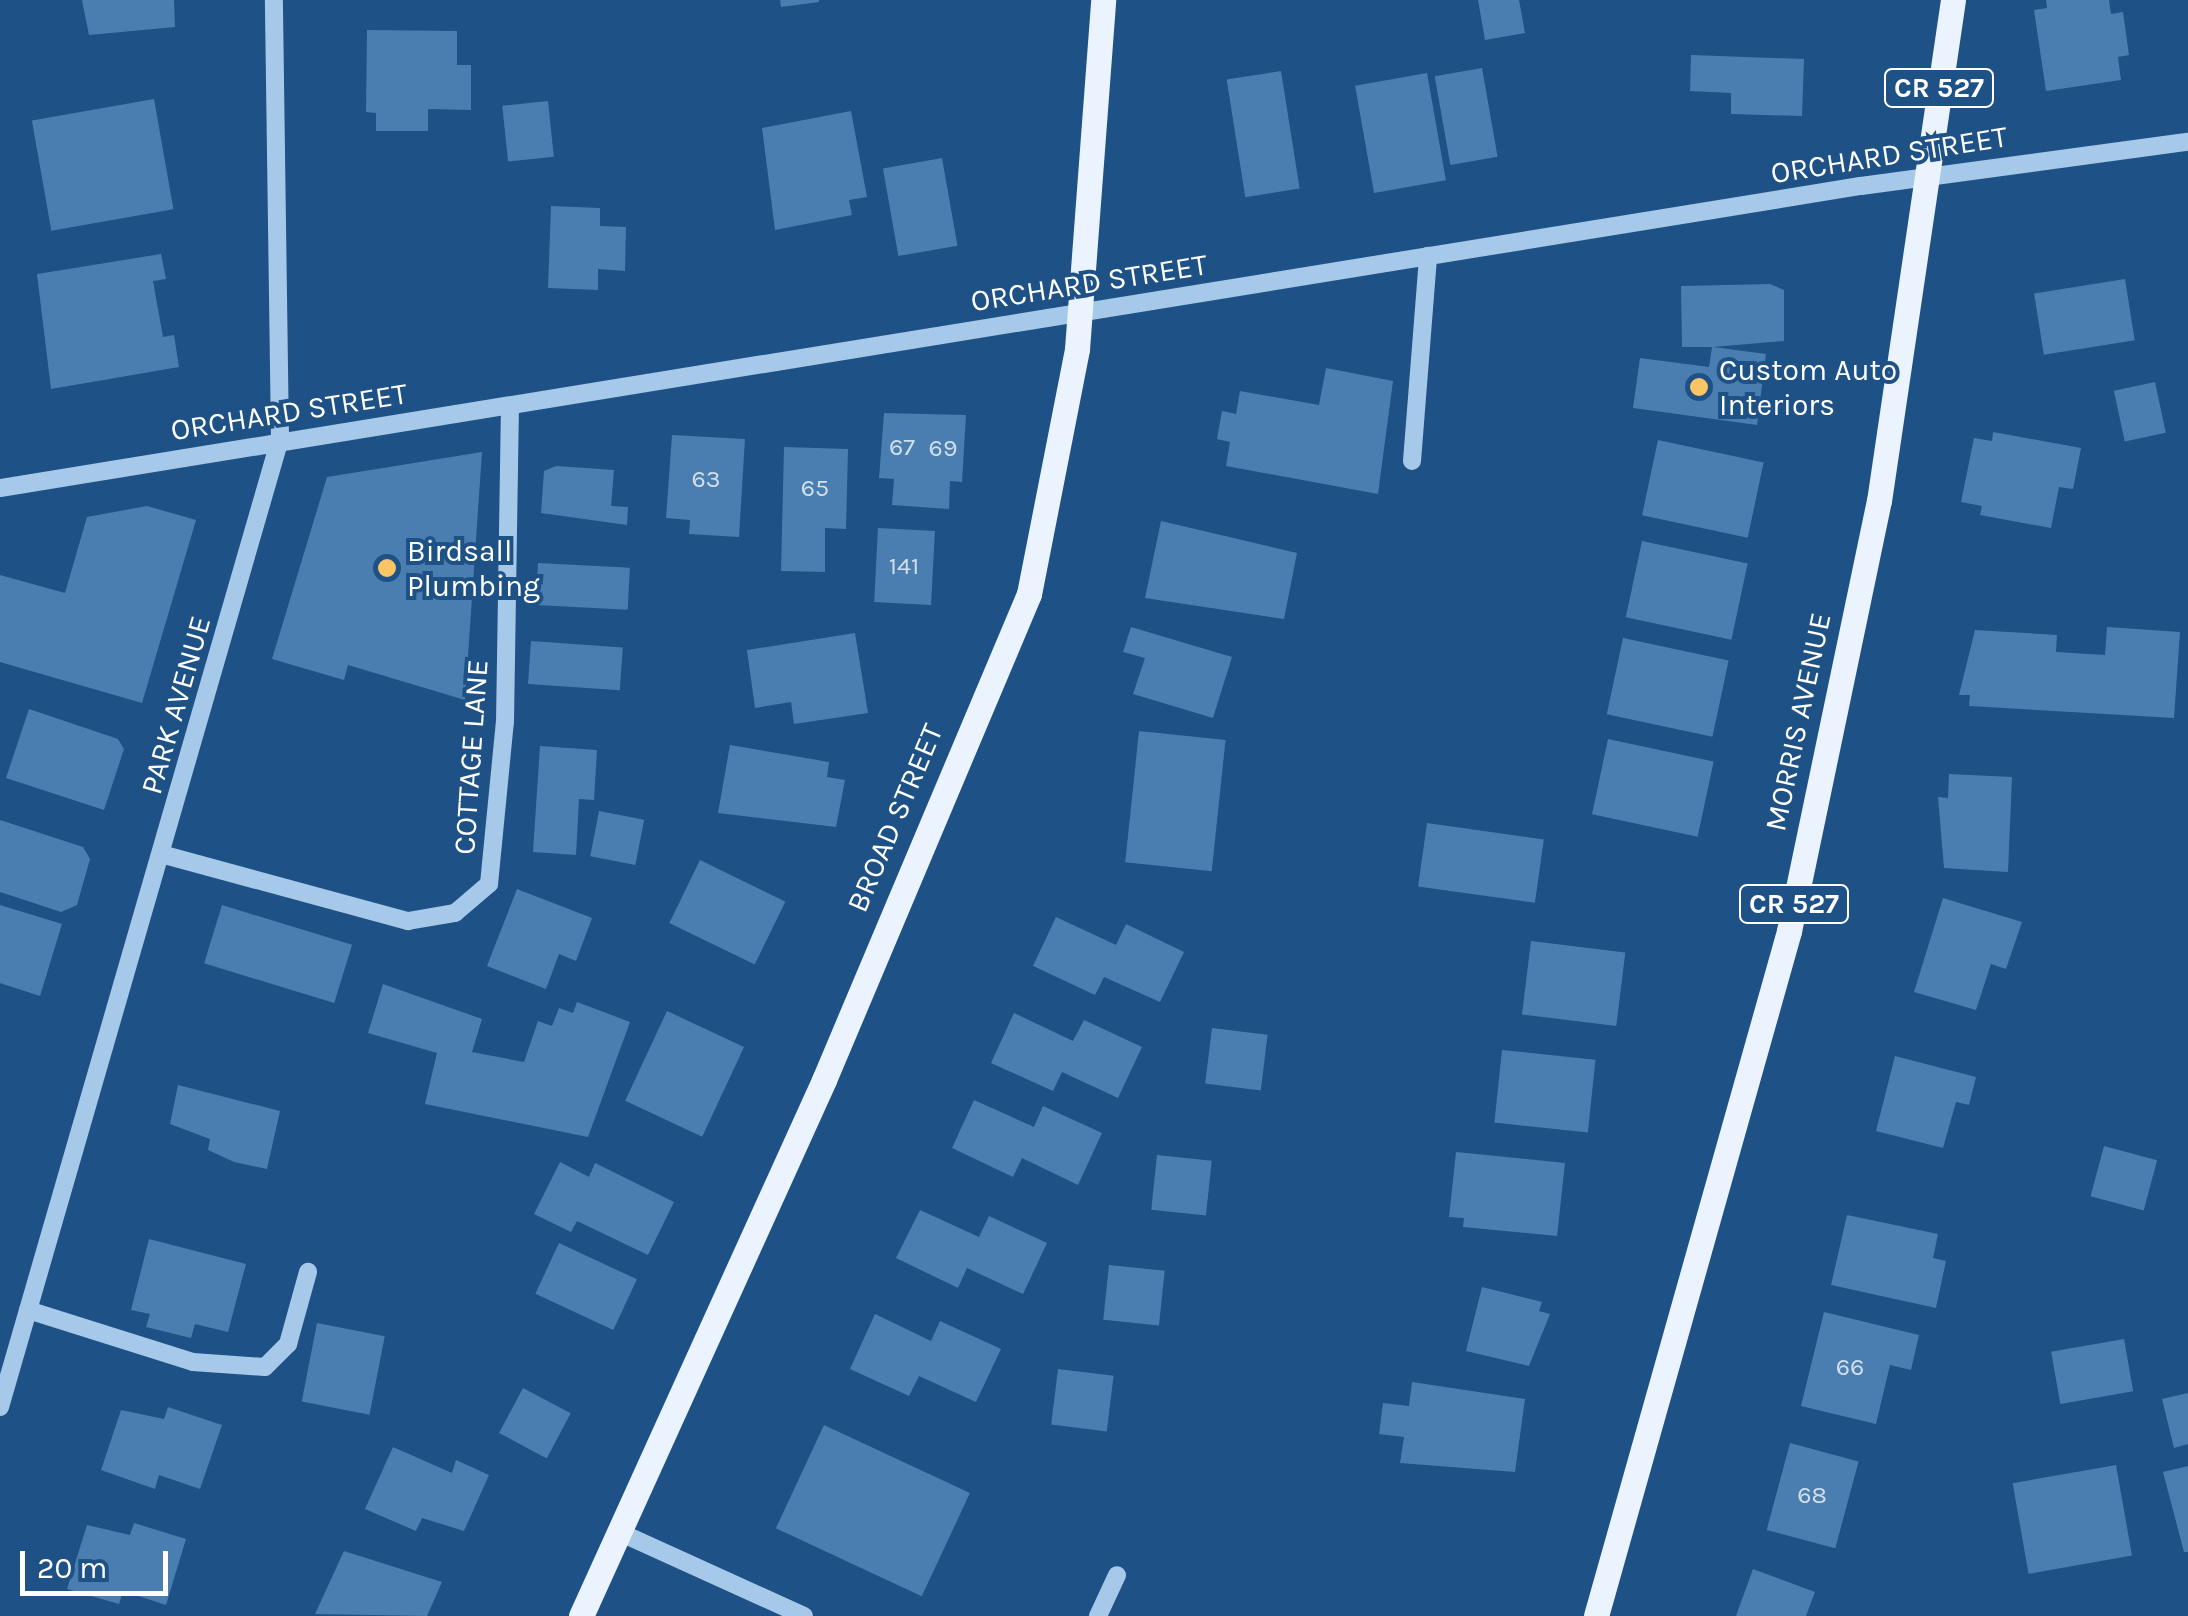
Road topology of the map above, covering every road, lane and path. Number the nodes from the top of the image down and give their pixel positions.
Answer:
1 (274, 0) edge
2 (1103, 0) edge
3 (1953, 0) edge
4 (2188, 142) edge
5 (1928, 176) junction
6 (1428, 256) junction
7 (1082, 312) junction
8 (510, 406) junction
9 (280, 439) junction
10 (1412, 461) dead end
11 (0, 488) edge
12 (162, 854) junction
13 (308, 1272) dead end
14 (28, 1310) junction
15 (0, 1406) edge
16 (619, 1532) junction
17 (1117, 1576) dead end
18 (580, 1616) edge
19 (804, 1616) edge
20 (1098, 1616) edge
21 (1596, 1616) edge

1 - 9 street, PARK AVENUE
2 - 7 main road, BROAD STREET
3 - 5 main road, MORRIS AVENUE / CR 527
4 - 5 street, ORCHARD STREET
5 - 6 street, ORCHARD STREET
5 - 21 main road, MORRIS AVENUE / CR 527
6 - 7 street, ORCHARD STREET
6 - 10 street
7 - 8 street, ORCHARD STREET
7 - 16 main road, BROAD STREET
8 - 9 street, ORCHARD STREET
8 - 12 street, COTTAGE LANE
9 - 11 street, ORCHARD STREET
9 - 12 street, PARK AVENUE
12 - 14 street, PARK AVENUE
13 - 14 street
14 - 15 street, PARK AVENUE
16 - 18 main road, BROAD STREET
16 - 19 street
17 - 20 street

